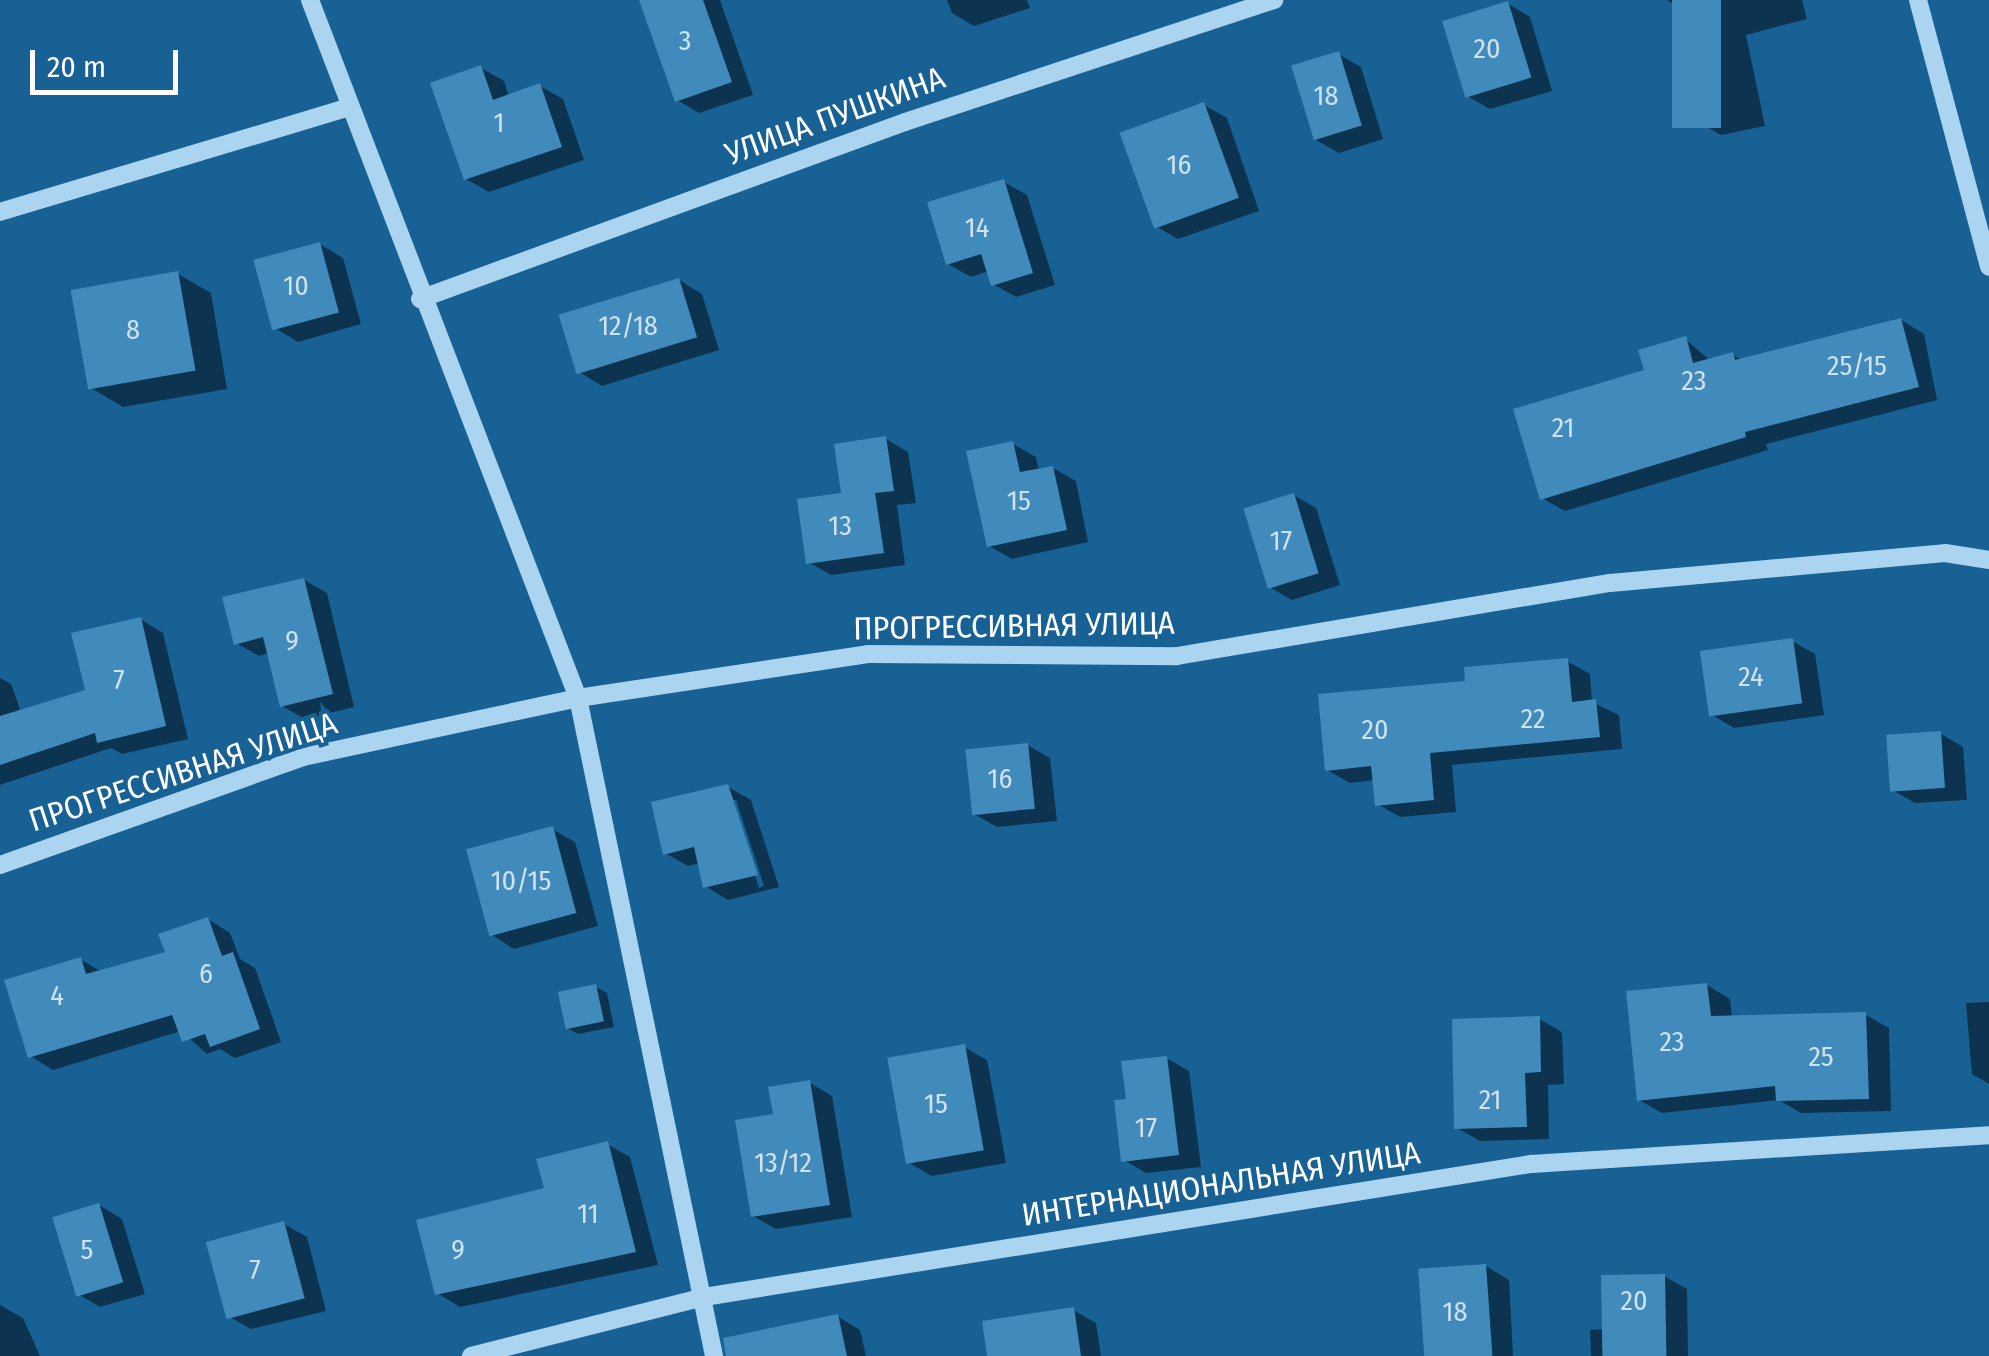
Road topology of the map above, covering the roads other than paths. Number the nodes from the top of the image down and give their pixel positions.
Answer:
1 (310, 0) edge
2 (1274, 0) edge
3 (1918, 0) edge
4 (347, 108) junction
5 (0, 212) edge
6 (1989, 267) edge
7 (420, 299) junction
8 (1989, 560) edge
9 (578, 698) junction
10 (0, 865) edge
11 (1989, 1135) edge
12 (704, 1298) junction
13 (472, 1356) edge
14 (714, 1356) edge

1 - 4 street
2 - 7 street, УЛИЦА ПУШКИНА
3 - 6 street
4 - 5 street
4 - 7 street
7 - 9 street
8 - 9 street, ПРОГРЕССИВНАЯ УЛИЦА
9 - 10 street, ПРОГРЕССИВНАЯ УЛИЦА
9 - 12 street
11 - 12 street, ИНТЕРНАЦИОНАЛЬНАЯ УЛИЦА
12 - 13 street, ИНТЕРНАЦИОНАЛЬНАЯ УЛИЦА
12 - 14 street

